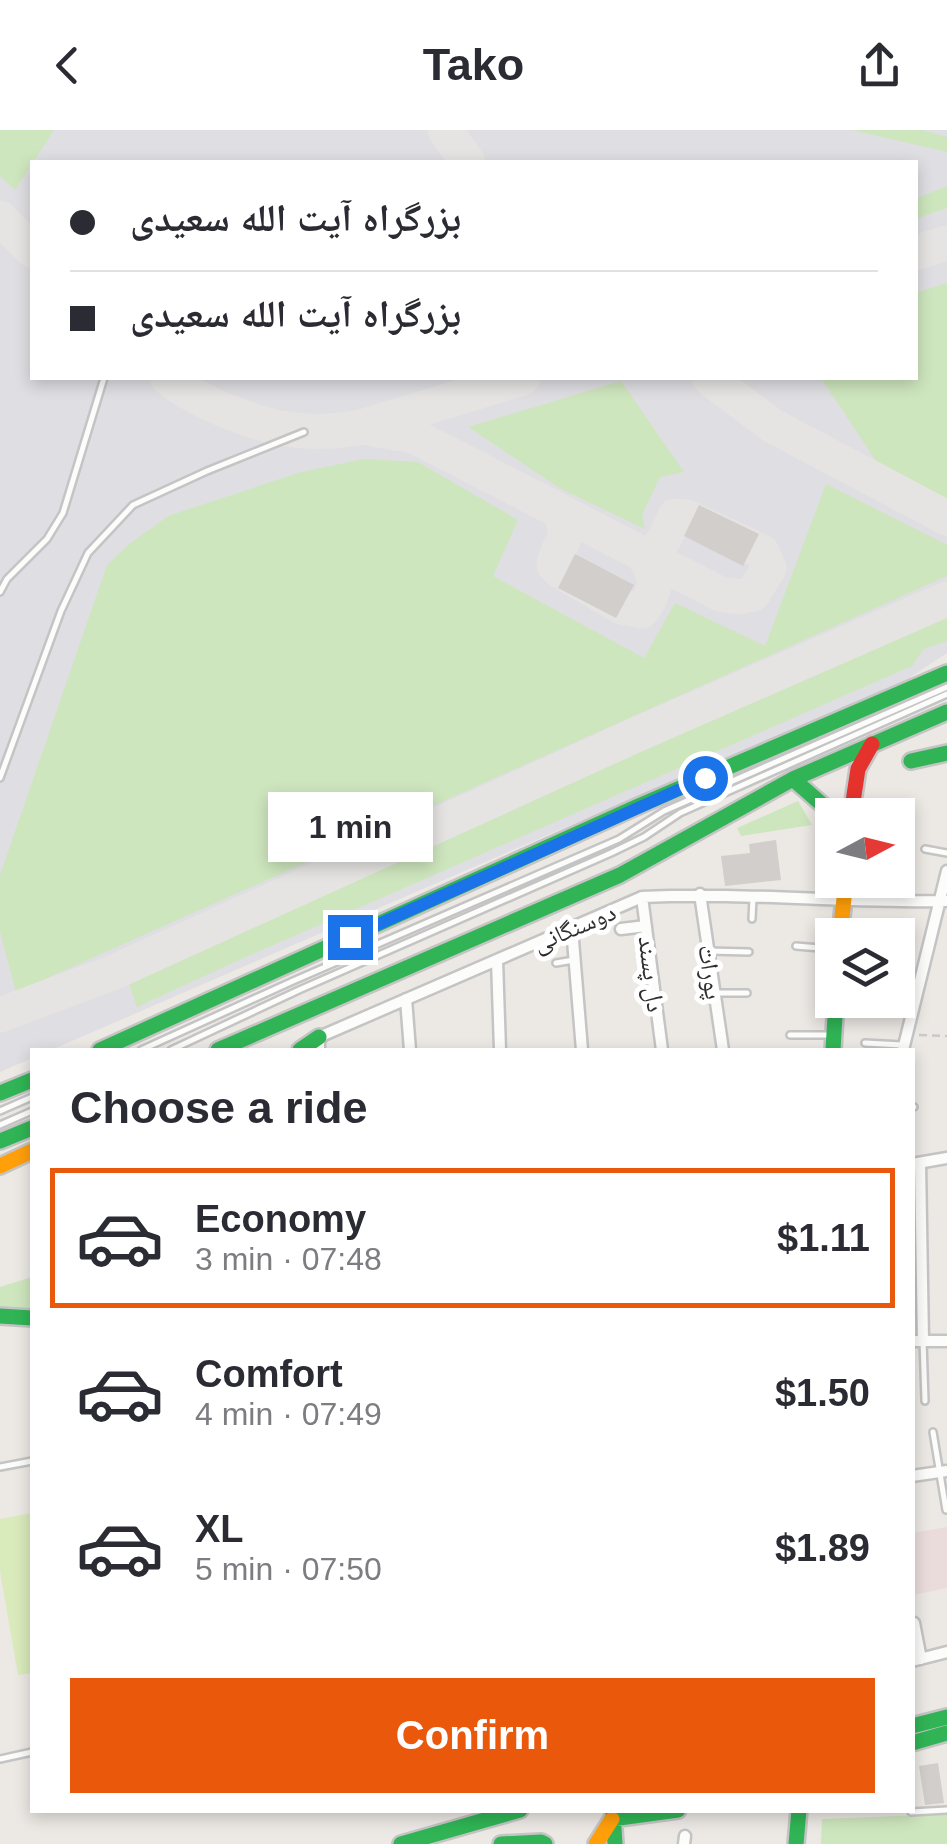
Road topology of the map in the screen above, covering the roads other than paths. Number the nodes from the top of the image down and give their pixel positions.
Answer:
1 (103, 380) edge
2 (304, 432) dead end
3 (0, 592) edge
4 (947, 672) edge
5 (947, 691) edge
6 (947, 712) edge
7 (873, 744) junction
8 (947, 753) edge
9 (911, 761) dead end
10 (0, 778) edge
11 (793, 779) junction
12 (853, 798) edge
13 (815, 800) edge
14 (924, 849) dead end
15 (947, 853) edge
16 (947, 871) edge
17 (700, 894) junction
18 (642, 897) junction
19 (752, 898) junction
20 (844, 898) edge
21 (893, 898) edge
22 (844, 901) junction
23 (893, 901) junction
24 (943, 902) edge
25 (842, 918) edge
26 (752, 919) dead end
27 (646, 926) junction
28 (572, 928) junction
29 (621, 930) dead end
30 (796, 946) dead end
31 (815, 948) edge
32 (708, 951) junction
33 (750, 952) dead end
34 (497, 960) junction
35 (574, 960) junction
36 (556, 963) dead end
37 (714, 992) junction
38 (747, 993) dead end
39 (406, 999) junction
40 (835, 1018) edge
41 (790, 1036) dead end
42 (865, 1042) dead end
43 (834, 1043) edge
44 (905, 1043) edge
45 (319, 1044) edge
46 (104, 1048) edge
47 (144, 1048) edge
48 (175, 1048) edge
49 (223, 1048) edge
50 (410, 1048) edge
51 (500, 1048) edge
52 (582, 1048) edge
53 (662, 1048) edge
54 (723, 1048) edge
55 (30, 1081) edge
56 (0, 1093) edge
57 (30, 1098) edge
58 (0, 1111) edge
59 (30, 1112) edge
60 (0, 1125) edge
61 (30, 1129) edge
62 (0, 1141) edge
63 (30, 1152) edge
64 (947, 1158) edge
65 (916, 1164) edge
66 (0, 1166) edge
67 (0, 1316) edge
68 (30, 1318) edge
69 (918, 1341) edge
70 (947, 1341) edge
71 (925, 1401) dead end
72 (934, 1432) dead end
73 (30, 1461) edge
74 (0, 1467) edge
75 (944, 1471) edge
76 (915, 1476) edge
77 (946, 1510) edge
78 (947, 1652) edge
79 (917, 1660) edge
80 (947, 1717) edge
81 (915, 1725) edge
82 (947, 1734) edge
83 (915, 1742) edge
84 (30, 1752) edge
85 (0, 1759) edge
86 (947, 1810) edge
87 (915, 1812) edge
88 (511, 1813) edge
89 (610, 1813) edge
90 (799, 1813) edge
91 (496, 1818) junction
92 (543, 1843) edge
93 (400, 1844) edge
94 (502, 1844) edge
95 (596, 1844) edge
96 (615, 1844) edge
97 (796, 1844) edge

1 - 3 lane
2 - 10 lane
4 - 46 main road
5 - 47 lane
5 - 48 lane
6 - 7 main road
7 - 11 main road
7 - 12 main road
8 - 9 main road
11 - 13 main road
11 - 49 main road
14 - 15 lane
16 - 24 street
17 - 18 street, دوسنگانی
17 - 19 street, دوسنگانی
17 - 32 street, پورات
18 - 27 street, دل پسند
18 - 28 street, دوسنگانی
19 - 22 street, دوسنگانی
19 - 26 lane
20 - 22 main road
21 - 23 lane
22 - 23 street, دوسنگانی
22 - 25 main road
23 - 24 street, دوسنگانی
24 - 44 street
27 - 29 street
27 - 53 street, دل پسند
28 - 34 street, دوسنگانی
28 - 35 street
30 - 31 lane
32 - 33 lane
32 - 37 street, پورات
34 - 39 street, دوسنگانی
34 - 51 street
35 - 36 lane
35 - 52 street
37 - 38 lane
37 - 54 street, پورات
39 - 45 street, دوسنگانی
39 - 50 street
40 - 43 main road
41 - 43 lane
42 - 44 lane
55 - 56 main road
57 - 58 lane
59 - 60 lane
61 - 62 main road
63 - 66 main road
64 - 65 street
65 - 69 street
67 - 68 main road
69 - 70 street
69 - 71 lane
72 - 75 lane
73 - 74 lane
75 - 76 street
75 - 77 lane
78 - 79 street
80 - 81 main road
82 - 83 main road
84 - 85 lane
86 - 87 lane
88 - 91 main road
89 - 95 main road
89 - 96 main road
90 - 97 main road
91 - 93 main road
91 - 94 main road
92 - 94 main road

